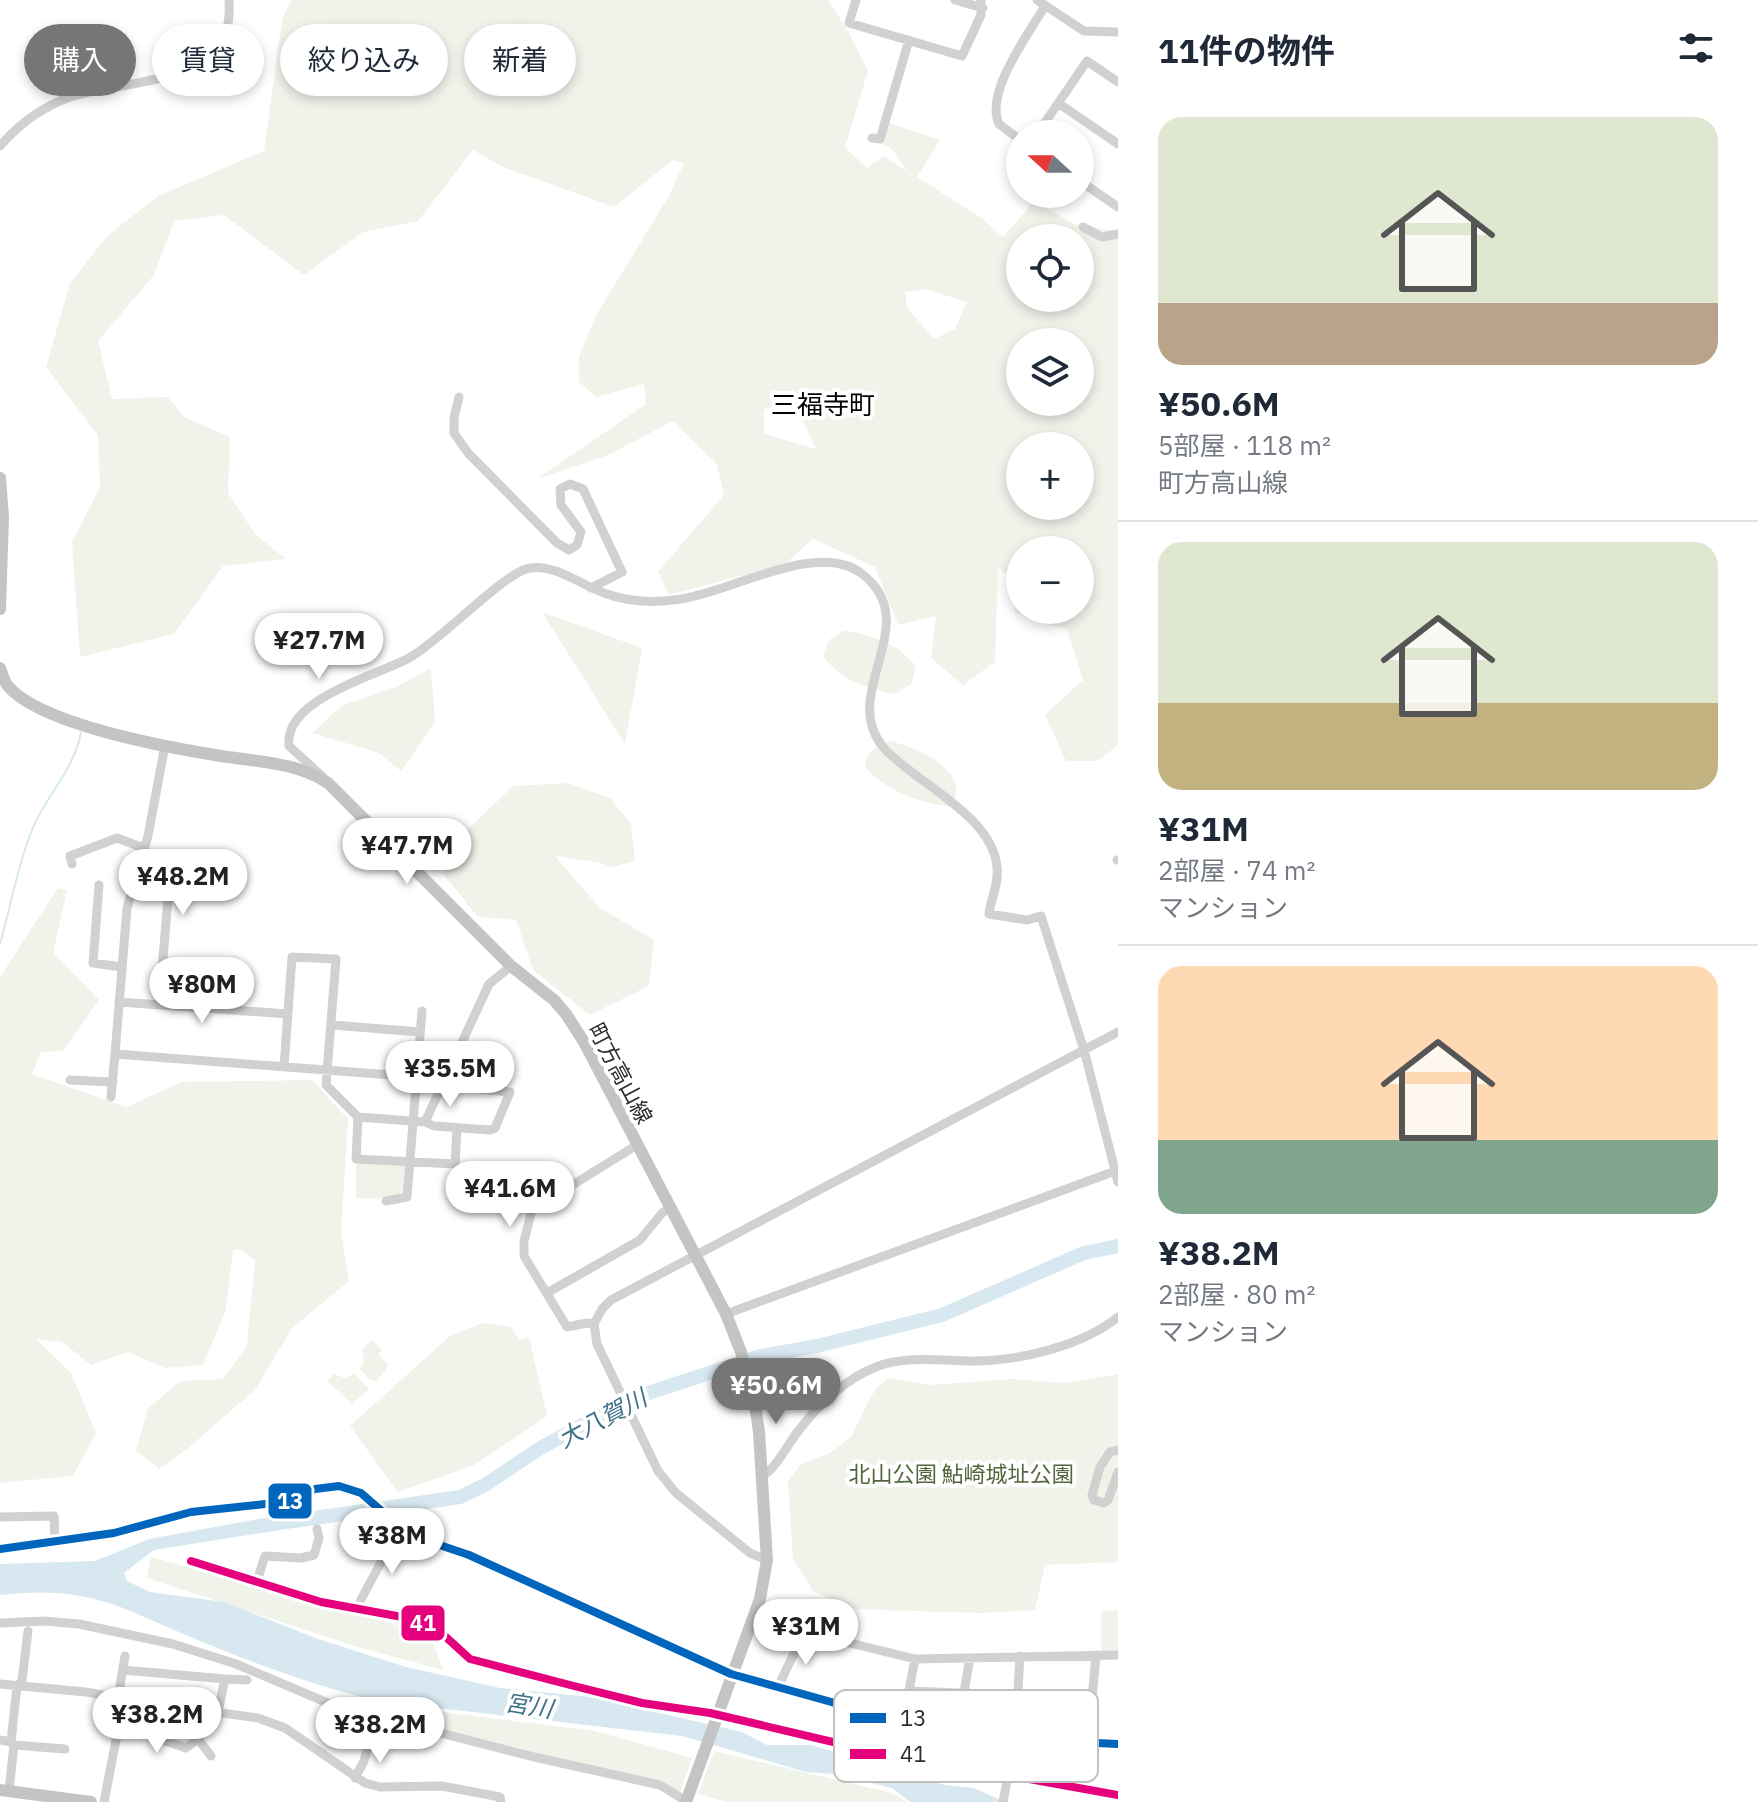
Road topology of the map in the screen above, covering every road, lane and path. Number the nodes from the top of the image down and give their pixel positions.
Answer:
1 (229, 0) edge
2 (856, 0) edge
3 (955, 0) edge
4 (1041, 3) edge
5 (982, 4) edge
6 (1118, 32) edge
7 (909, 40) junction
8 (1118, 82) edge
9 (1058, 103) junction
10 (1046, 120) edge
11 (1006, 129) edge
12 (872, 138) dead end
13 (1118, 144) edge
14 (0, 146) edge
15 (1094, 191) edge
16 (1118, 207) edge
17 (1094, 233) edge
18 (1118, 234) edge
19 (459, 397) dead end
20 (0, 478) edge
21 (591, 588) junction
22 (0, 609) edge
23 (1, 676) edge
24 (165, 745) junction
25 (328, 783) junction
26 (144, 848) junction
27 (72, 864) dead end
28 (132, 884) junction
29 (99, 885) dead end
30 (511, 966) junction
31 (122, 967) junction
32 (119, 1002) junction
33 (159, 1005) junction
34 (422, 1011) dead end
35 (288, 1014) junction
36 (332, 1025) junction
37 (420, 1032) junction
38 (1118, 1032) edge
39 (1084, 1050) junction
40 (115, 1054) junction
41 (284, 1067) junction
42 (328, 1070) junction
43 (417, 1077) junction
44 (70, 1080) dead end
45 (113, 1082) junction
46 (443, 1085) junction
47 (111, 1097) dead end
48 (358, 1117) junction
49 (413, 1122) junction
50 (425, 1122) junction
51 (457, 1128) junction
52 (637, 1145) junction
53 (410, 1162) junction
54 (1116, 1170) edge
55 (1118, 1182) edge
56 (386, 1201) dead end
57 (670, 1208) junction
58 (695, 1255) junction
59 (547, 1293) junction
60 (726, 1314) junction
61 (1118, 1317) edge
62 (594, 1324) junction
63 (1118, 1450) edge
64 (1118, 1472) edge
65 (762, 1477) junction
66 (0, 1517) edge
67 (402, 1528) junction
68 (317, 1529) dead end
69 (55, 1541) junction
70 (0, 1549) edge
71 (767, 1560) junction
72 (191, 1561) dead end
73 (257, 1581) junction
74 (356, 1609) junction
75 (752, 1619) junction
76 (0, 1623) edge
77 (28, 1631) dead end
78 (804, 1632) junction
79 (1096, 1655) junction
80 (1118, 1655) edge
81 (125, 1656) dead end
82 (1020, 1656) junction
83 (970, 1658) junction
84 (915, 1659) junction
85 (123, 1670) junction
86 (731, 1674) junction
87 (225, 1679) junction
88 (247, 1680) dead end
89 (0, 1684) edge
90 (17, 1686) junction
91 (778, 1687) junction
92 (909, 1690) edge
93 (965, 1690) edge
94 (1018, 1690) edge
95 (1094, 1690) edge
96 (121, 1699) junction
97 (834, 1703) edge
98 (218, 1711) junction
99 (717, 1717) junction
100 (119, 1725) junction
101 (347, 1735) dead end
102 (8, 1742) edge
103 (1098, 1742) edge
104 (834, 1744) edge
105 (1118, 1744) edge
106 (65, 1749) dead end
107 (211, 1756) dead end
108 (355, 1778) junction
109 (1007, 1782) edge
110 (1031, 1782) edge
111 (1085, 1782) edge
112 (1084, 1789) junction
113 (4, 1791) edge
114 (1118, 1795) edge
115 (687, 1799) edge
116 (91, 1802) edge
117 (104, 1802) edge
118 (501, 1802) edge
119 (1003, 1802) edge

1 - 14 street
2 - 7 street
3 - 5 street
4 - 6 street
4 - 11 street
5 - 7 street
7 - 12 street
8 - 9 street
9 - 10 street
9 - 13 street
15 - 16 street
17 - 18 street
19 - 21 street
20 - 22 main road
21 - 25 street
21 - 39 street
23 - 24 main road, 町方高山線
24 - 25 main road, 町方高山線
24 - 26 street
25 - 30 main road, 町方高山線
26 - 27 street
26 - 28 street
28 - 31 street
28 - 33 street
29 - 31 street
30 - 46 street
30 - 52 main road, 町方高山線
31 - 32 street
32 - 33 street
32 - 40 street
33 - 35 street
34 - 37 street
35 - 36 street
35 - 41 street
36 - 37 street
36 - 42 street
37 - 43 street
38 - 39 street
39 - 54 street
39 - 58 street
40 - 41 street
40 - 45 street
41 - 42 street
42 - 43 street
42 - 48 street
43 - 49 street
44 - 45 street
45 - 47 street
46 - 50 street
46 - 51 street
48 - 49 street
48 - 53 street
49 - 50 street
49 - 53 street
50 - 51 street
51 - 53 street
52 - 57 main road, 町方高山線
52 - 59 street
53 - 56 street
54 - 55 street
54 - 60 street
57 - 58 main road, 町方高山線
57 - 59 street
58 - 60 main road, 町方高山線
58 - 62 street
59 - 62 street
60 - 65 main road, 町方高山線
61 - 65 street
62 - 71 street
63 - 64 street
65 - 71 main road, 町方高山線
66 - 69 street
67 - 69 street
67 - 74 street
67 - 86 street
68 - 73 street
69 - 70 street
71 - 75 main road, 町方高山線
72 - 73 street
73 - 74 street
74 - 99 street
75 - 78 street
75 - 86 main road, 町方高山線
76 - 115 street
77 - 90 street
78 - 84 street
78 - 91 street
79 - 80 street
79 - 82 street
79 - 95 street
81 - 85 street
82 - 83 street
82 - 94 street
83 - 84 street
83 - 93 street
84 - 92 street
85 - 87 street
85 - 96 street
86 - 91 street
86 - 99 main road, 町方高山線
87 - 88 street
87 - 98 street
89 - 90 street
90 - 96 street
90 - 102 street
91 - 97 street
96 - 98 street
96 - 100 street
98 - 108 street
99 - 104 street
99 - 115 main road, 町方高山線
100 - 107 street
100 - 117 street
101 - 108 street
102 - 106 street
102 - 113 street
103 - 105 street
108 - 118 street
109 - 119 street
110 - 112 street
111 - 112 street
112 - 114 street
113 - 116 main road

